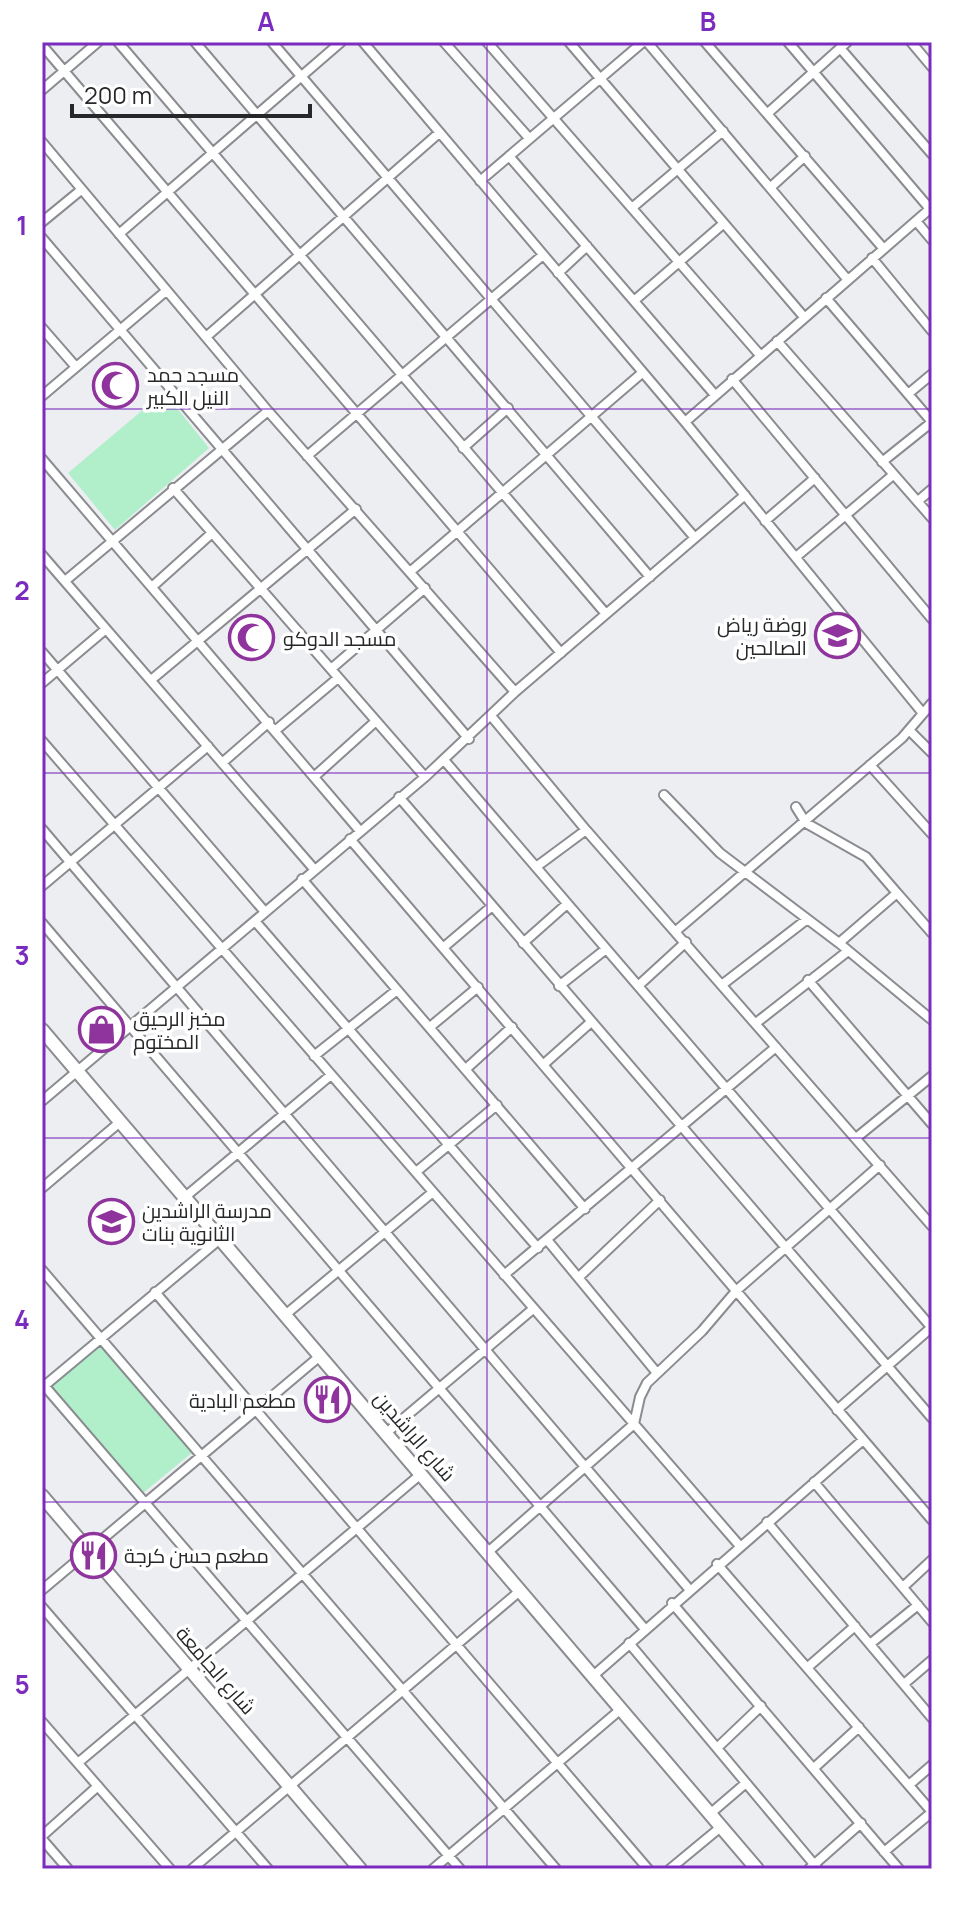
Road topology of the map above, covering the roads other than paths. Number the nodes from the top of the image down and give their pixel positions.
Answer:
1 (98, 42) edge
2 (118, 42) edge
3 (195, 42) edge
4 (272, 42) edge
5 (341, 42) edge
6 (444, 42) edge
7 (487, 42) edge
8 (569, 42) edge
9 (645, 42) edge
10 (705, 42) edge
11 (788, 42) edge
12 (911, 42) edge
13 (364, 43) edge
14 (42, 45) edge
15 (844, 45) edge
16 (932, 67) edge
17 (64, 72) junction
18 (813, 72) junction
19 (301, 77) junction
20 (601, 78) junction
21 (42, 90) edge
22 (768, 113) junction
23 (257, 115) junction
24 (553, 118) junction
25 (723, 131) junction
26 (439, 133) junction
27 (529, 138) junction
28 (42, 142) edge
29 (213, 153) junction
30 (932, 154) edge
31 (509, 156) junction
32 (805, 156) junction
33 (677, 170) junction
34 (388, 177) junction
35 (480, 181) junction
36 (771, 187) junction
37 (81, 190) junction
38 (166, 193) junction
39 (633, 207) junction
40 (931, 208) edge
41 (342, 216) junction
42 (916, 221) junction
43 (42, 222) edge
44 (723, 224) junction
45 (119, 234) junction
46 (42, 238) edge
47 (932, 240) edge
48 (587, 246) junction
49 (883, 248) junction
50 (298, 254) junction
51 (543, 255) junction
52 (872, 258) junction
53 (679, 262) junction
54 (558, 273) junction
55 (847, 279) junction
56 (166, 291) junction
57 (252, 294) junction
58 (826, 298) junction
59 (493, 299) junction
60 (635, 300) junction
61 (804, 317) junction
62 (42, 328) edge
63 (120, 329) junction
64 (932, 331) edge
65 (206, 337) junction
66 (447, 337) junction
67 (777, 341) junction
68 (760, 355) junction
69 (76, 367) junction
70 (642, 373) junction
71 (932, 374) edge
72 (402, 375) junction
73 (732, 379) junction
74 (908, 394) junction
75 (715, 395) junction
76 (42, 396) edge
77 (508, 408) junction
78 (268, 411) junction
79 (357, 414) junction
80 (593, 416) junction
81 (685, 422) junction
82 (932, 422) edge
83 (463, 448) junction
84 (220, 451) junction
85 (548, 454) junction
86 (307, 456) junction
87 (42, 459) edge
88 (882, 462) junction
89 (893, 475) junction
90 (815, 478) junction
91 (173, 488) junction
92 (932, 489) edge
93 (502, 494) junction
94 (745, 495) junction
95 (918, 501) junction
96 (356, 509) junction
97 (846, 515) junction
98 (932, 518) edge
99 (765, 521) junction
100 (457, 531) junction
101 (212, 533) junction
102 (695, 538) junction
103 (112, 539) junction
104 (306, 551) junction
105 (42, 555) edge
106 (796, 557) junction
107 (411, 571) junction
108 (650, 577) junction
109 (65, 581) junction
110 (153, 586) junction
111 (425, 588) junction
112 (259, 591) junction
113 (606, 614) junction
114 (932, 619) edge
115 (106, 629) junction
116 (376, 630) junction
117 (199, 641) junction
118 (42, 652) edge
119 (561, 653) junction
120 (331, 669) junction
121 (57, 670) junction
122 (338, 678) junction
123 (151, 680) junction
124 (42, 683) edge
125 (515, 692) junction
126 (932, 703) edge
127 (921, 711) junction
128 (492, 717) junction
129 (376, 721) junction
130 (269, 722) junction
131 (276, 730) junction
132 (909, 730) junction
133 (469, 739) junction
134 (42, 741) edge
135 (208, 746) junction
136 (932, 753) edge
137 (444, 760) junction
138 (222, 763) junction
139 (870, 765) junction
140 (315, 776) junction
141 (425, 777) junction
142 (158, 789) junction
143 (664, 795) dead end
144 (399, 797) junction
145 (796, 807) dead end
146 (806, 823) junction
147 (113, 825) junction
148 (42, 829) edge
149 (586, 830) junction
150 (360, 831) junction
151 (932, 834) edge
152 (350, 839) junction
153 (71, 862) junction
154 (536, 867) junction
155 (314, 869) junction
156 (746, 874) junction
157 (302, 879) junction
158 (42, 886) edge
159 (897, 893) junction
160 (567, 904) junction
161 (491, 907) junction
162 (265, 912) junction
163 (806, 920) junction
164 (255, 921) junction
165 (42, 923) edge
166 (676, 931) junction
167 (932, 933) edge
168 (686, 942) junction
169 (523, 943) junction
170 (839, 943) junction
171 (444, 947) junction
172 (606, 949) junction
173 (221, 951) junction
174 (848, 951) junction
175 (808, 980) junction
176 (723, 984) junction
177 (559, 986) junction
178 (638, 986) junction
179 (478, 987) junction
180 (176, 989) junction
181 (397, 990) junction
182 (932, 1020) edge
183 (590, 1023) junction
184 (756, 1023) junction
185 (430, 1027) junction
186 (512, 1027) junction
187 (129, 1028) junction
188 (348, 1028) junction
189 (42, 1030) edge
190 (776, 1047) junction
191 (314, 1056) junction
192 (544, 1064) junction
193 (467, 1068) junction
194 (77, 1071) junction
195 (331, 1075) junction
196 (932, 1076) edge
197 (727, 1090) junction
198 (908, 1096) junction
199 (42, 1101) edge
200 (497, 1105) junction
201 (284, 1114) junction
202 (120, 1122) junction
203 (932, 1124) edge
204 (680, 1127) junction
205 (856, 1138) junction
206 (449, 1145) junction
207 (238, 1155) junction
208 (880, 1165) junction
209 (632, 1170) junction
210 (416, 1172) junction
211 (42, 1188) edge
212 (433, 1192) junction
213 (185, 1197) junction
214 (660, 1200) junction
215 (831, 1207) junction
216 (585, 1209) junction
217 (932, 1226) edge
218 (386, 1232) junction
219 (220, 1239) junction
220 (548, 1241) junction
221 (786, 1247) junction
222 (538, 1248) junction
223 (42, 1270) edge
224 (338, 1273) junction
225 (504, 1275) junction
226 (579, 1277) junction
227 (737, 1290) junction
228 (155, 1292) junction
229 (533, 1309) junction
230 (285, 1315) junction
231 (932, 1327) edge
232 (101, 1338) junction
233 (484, 1351) junction
234 (320, 1356) junction
235 (887, 1366) junction
236 (657, 1373) junction
237 (43, 1386) edge
238 (439, 1387) junction
239 (253, 1410) junction
240 (837, 1410) junction
241 (932, 1418) edge
242 (634, 1424) junction
243 (385, 1434) junction
244 (863, 1440) junction
245 (201, 1454) junction
246 (586, 1467) junction
247 (421, 1474) junction
248 (814, 1482) junction
249 (42, 1496) edge
250 (145, 1503) junction
251 (541, 1506) junction
252 (932, 1520) edge
253 (767, 1522) junction
254 (358, 1526) junction
255 (739, 1545) junction
256 (88, 1551) junction
257 (488, 1552) junction
258 (932, 1560) edge
259 (717, 1564) junction
260 (303, 1573) junction
261 (903, 1587) junction
262 (689, 1589) junction
263 (42, 1590) edge
264 (521, 1590) junction
265 (672, 1603) junction
266 (918, 1605) junction
267 (42, 1607) edge
268 (247, 1619) junction
269 (932, 1622) edge
270 (855, 1626) junction
271 (644, 1628) junction
272 (629, 1643) junction
273 (459, 1644) junction
274 (870, 1644) junction
275 (932, 1660) edge
276 (808, 1667) junction
277 (189, 1669) junction
278 (593, 1676) junction
279 (904, 1684) junction
280 (405, 1690) junction
281 (761, 1706) junction
282 (621, 1709) junction
283 (138, 1714) junction
284 (932, 1718) edge
285 (42, 1722) edge
286 (859, 1727) junction
287 (348, 1736) junction
288 (717, 1748) junction
289 (79, 1762) junction
290 (558, 1762) junction
291 (932, 1765) edge
292 (814, 1768) junction
293 (746, 1783) junction
294 (289, 1785) junction
295 (909, 1785) junction
296 (98, 1786) junction
297 (505, 1809) junction
298 (932, 1812) edge
299 (711, 1813) junction
300 (861, 1823) junction
301 (722, 1826) junction
302 (235, 1831) junction
303 (42, 1837) edge
304 (884, 1852) junction
305 (449, 1856) junction
306 (814, 1867) edge
307 (68, 1869) edge
308 (170, 1869) edge
309 (192, 1869) edge
310 (268, 1869) edge
311 (360, 1869) edge
312 (433, 1869) edge
313 (460, 1869) edge
314 (556, 1869) edge
315 (648, 1869) edge
316 (670, 1869) edge
317 (757, 1869) edge
318 (899, 1869) edge

1 - 17 street
2 - 29 street
3 - 23 street
4 - 19 street
5 - 19 street
6 - 27 street
7 - 24 street
8 - 20 street
9 - 20 street
9 - 25 street
10 - 22 street
11 - 18 street
12 - 16 street
13 - 26 street
14 - 17 street
15 - 18 street
15 - 30 street
17 - 21 street
17 - 38 street
18 - 22 street
18 - 40 street
19 - 23 street
19 - 34 street
20 - 24 street
20 - 33 street
22 - 32 street
23 - 29 street
23 - 41 street
24 - 27 street
24 - 39 street
25 - 33 street
25 - 36 street
26 - 34 street
26 - 35 street
27 - 31 street
28 - 37 street
29 - 38 street
29 - 50 street
31 - 35 street
31 - 48 street
32 - 36 street
32 - 49 street
33 - 39 street
33 - 44 street
34 - 41 street
34 - 59 street
35 - 51 street
36 - 55 street
37 - 43 street
37 - 45 street
38 - 45 street
38 - 57 street
39 - 53 street
40 - 42 street
41 - 50 street
41 - 66 street
42 - 47 street
42 - 49 street
44 - 53 street
44 - 61 street
45 - 56 street
46 - 63 street
48 - 54 street
48 - 60 street
49 - 52 street
50 - 57 street
50 - 72 street
51 - 54 street
51 - 59 street
52 - 55 street
52 - 64 street
53 - 60 street
53 - 68 street
54 - 70 street
55 - 58 street
56 - 63 street
56 - 65 street
57 - 65 street
57 - 79 street
58 - 61 street
58 - 74 street
59 - 66 street
59 - 80 street
60 - 75 street
61 - 67 street
62 - 69 street
63 - 69 street
63 - 84 street
65 - 78 street
66 - 72 street
66 - 77 street
67 - 68 street
67 - 88 street
68 - 73 street
69 - 76 street
70 - 80 street
70 - 81 street
71 - 74 street
72 - 79 street
72 - 83 street
73 - 75 street
73 - 90 street
74 - 82 street
75 - 81 street
77 - 83 street
77 - 85 street
78 - 84 street
78 - 86 street
79 - 86 street
79 - 100 street
80 - 85 street
80 - 102 street
81 - 94 street
82 - 88 street
83 - 93 street
84 - 91 street
84 - 104 street
85 - 93 street
85 - 108 street
86 - 96 street
87 - 103 street
88 - 89 street
89 - 95 street
89 - 97 street
90 - 97 street
90 - 99 street
91 - 101 street
91 - 103 street
92 - 95 street
93 - 100 street
93 - 113 street
94 - 99 street
94 - 102 street
95 - 98 street
96 - 104 street
96 - 107 street
97 - 106 street
97 - 114 street
99 - 106 street
100 - 107 street
100 - 119 street
101 - 110 street
101 - 112 street
102 - 108 street
103 - 109 street
103 - 110 street
104 - 112 street
104 - 116 street
105 - 109 street
106 - 127 street
107 - 111 street
108 - 113 street
109 - 115 street
110 - 117 street
111 - 116 street
111 - 125 street
112 - 117 street
112 - 120 street
113 - 119 street
115 - 121 street
115 - 123 street
116 - 120 street
116 - 133 street
117 - 123 street
117 - 130 street
118 - 121 street
119 - 125 street
120 - 122 street
121 - 124 street
121 - 142 street
122 - 129 street
122 - 131 street
123 - 135 street
125 - 128 street
126 - 127 street
127 - 132 street
128 - 133 street
128 - 149 street
129 - 140 street
129 - 141 street
130 - 131 street
130 - 138 street
131 - 140 street
132 - 136 street
132 - 139 street
133 - 137 street
134 - 147 street
135 - 138 street
135 - 142 street
137 - 141 street
137 - 154 street
138 - 155 street
139 - 146 street
139 - 151 street
140 - 150 street
141 - 144 street
142 - 147 street
142 - 162 street
143 - 156 street
144 - 150 street
144 - 161 street
145 - 146 street
146 - 156 street
146 - 159 street
147 - 153 street
147 - 173 street
148 - 153 street
149 - 154 street
149 - 166 street
150 - 152 street
152 - 155 street
152 - 171 street
153 - 158 street
153 - 180 street
154 - 160 street
155 - 157 street
156 - 163 street
156 - 166 street
157 - 162 street
157 - 181 street
159 - 167 street
159 - 170 street
160 - 169 street
160 - 172 street
161 - 169 street
161 - 171 street
162 - 164 street
163 - 170 street
163 - 176 street
164 - 173 street
164 - 188 street
165 - 187 street
166 - 168 street
168 - 176 street
168 - 178 street
169 - 177 street
170 - 174 street
171 - 179 street
172 - 177 street
172 - 178 street
173 - 180 street
173 - 191 street
174 - 175 street
174 - 182 street
175 - 184 street
175 - 198 street
176 - 184 street
177 - 183 street
178 - 197 street
179 - 185 street
179 - 186 street
180 - 187 street
180 - 201 street
181 - 185 street
181 - 188 street
183 - 192 street
183 - 204 street
184 - 190 street
185 - 193 street
186 - 192 street
186 - 193 street
187 - 194 street
187 - 207 street
188 - 191 street
188 - 206 street
189 - 194 street, شارع الراشدين
190 - 197 street
190 - 205 street
191 - 195 street
192 - 209 street
193 - 200 street
194 - 199 street
194 - 202 street, شارع الراشدين
195 - 201 street
195 - 210 street
196 - 198 street
197 - 204 street
197 - 215 street
198 - 203 street
198 - 205 street
200 - 206 street
200 - 216 street
201 - 207 street
201 - 218 street
202 - 211 street
202 - 213 street, شارع الراشدين
204 - 209 street
204 - 221 street
205 - 208 street
206 - 210 street
206 - 222 street
207 - 213 street
207 - 224 street
208 - 215 street
208 - 217 street
209 - 214 street
209 - 216 street
210 - 212 street
212 - 218 street
212 - 225 street
213 - 219 street, شارع الراشدين
214 - 226 street
214 - 227 street
215 - 221 street
215 - 231 street
216 - 220 street
218 - 224 street
218 - 233 street
219 - 228 street
219 - 230 street, شارع الراشدين
220 - 222 street
220 - 226 street
221 - 227 street
221 - 235 street
222 - 225 street
223 - 232 street
224 - 230 street
224 - 238 street
225 - 229 street
226 - 236 street
227 - 236 street
227 - 240 street
228 - 232 street
228 - 239 street
229 - 233 street
229 - 242 street
230 - 234 street, شارع الراشدين
231 - 235 street
232 - 237 street
232 - 245 street
233 - 238 street
233 - 246 street
234 - 239 street
234 - 243 street, شارع الراشدين
235 - 240 street
235 - 241 street
236 - 242 street
237 - 250 street
238 - 243 street
238 - 251 street
239 - 245 street
239 - 254 street
240 - 244 street
242 - 246 street
242 - 255 street
243 - 247 street, شارع الراشدين
244 - 248 street
244 - 252 street
245 - 250 street
245 - 260 street
246 - 251 street
246 - 262 street
247 - 254 street
247 - 257 street, شارع الراشدين
248 - 253 street
248 - 261 street
249 - 256 street, شارع الجامعة
250 - 256 street
250 - 268 street
251 - 257 street
251 - 271 street
253 - 255 street
253 - 270 street
254 - 260 street
254 - 273 street
255 - 259 street
256 - 263 street
256 - 277 street, شارع الجامعة
257 - 264 street, شارع الراشدين
258 - 261 street
259 - 262 street
259 - 276 street
260 - 268 street
260 - 280 street
261 - 266 street
262 - 265 street
264 - 273 street
264 - 278 street, شارع الراشدين
265 - 271 street
265 - 281 street
266 - 269 street
266 - 274 street
267 - 283 street
268 - 277 street
268 - 287 street
270 - 274 street
270 - 276 street
271 - 272 street
272 - 278 street
272 - 288 street
273 - 280 street
273 - 290 street
274 - 279 street
275 - 279 street
276 - 286 street
277 - 283 street
277 - 294 street, شارع الجامعة
278 - 282 street, شارع الراشدين
279 - 284 street
280 - 287 street
280 - 297 street
281 - 288 street
281 - 292 street
282 - 290 street
282 - 299 street, شارع الراشدين
283 - 289 street
283 - 302 street
285 - 289 street
286 - 292 street
286 - 295 street
287 - 294 street
287 - 305 street
288 - 293 street
289 - 296 street
290 - 297 street
290 - 315 street
291 - 295 street
292 - 300 street
293 - 299 street
293 - 306 street
294 - 302 street
294 - 311 street, شارع الجامعة
295 - 298 street
296 - 303 street
296 - 308 street
297 - 305 street
297 - 314 street
298 - 304 street
299 - 301 street, شارع الراشدين
300 - 304 street
300 - 306 street
301 - 316 street
301 - 317 street, شارع الراشدين
302 - 309 street
302 - 310 street
303 - 307 street
304 - 318 street
305 - 312 street
305 - 313 street

